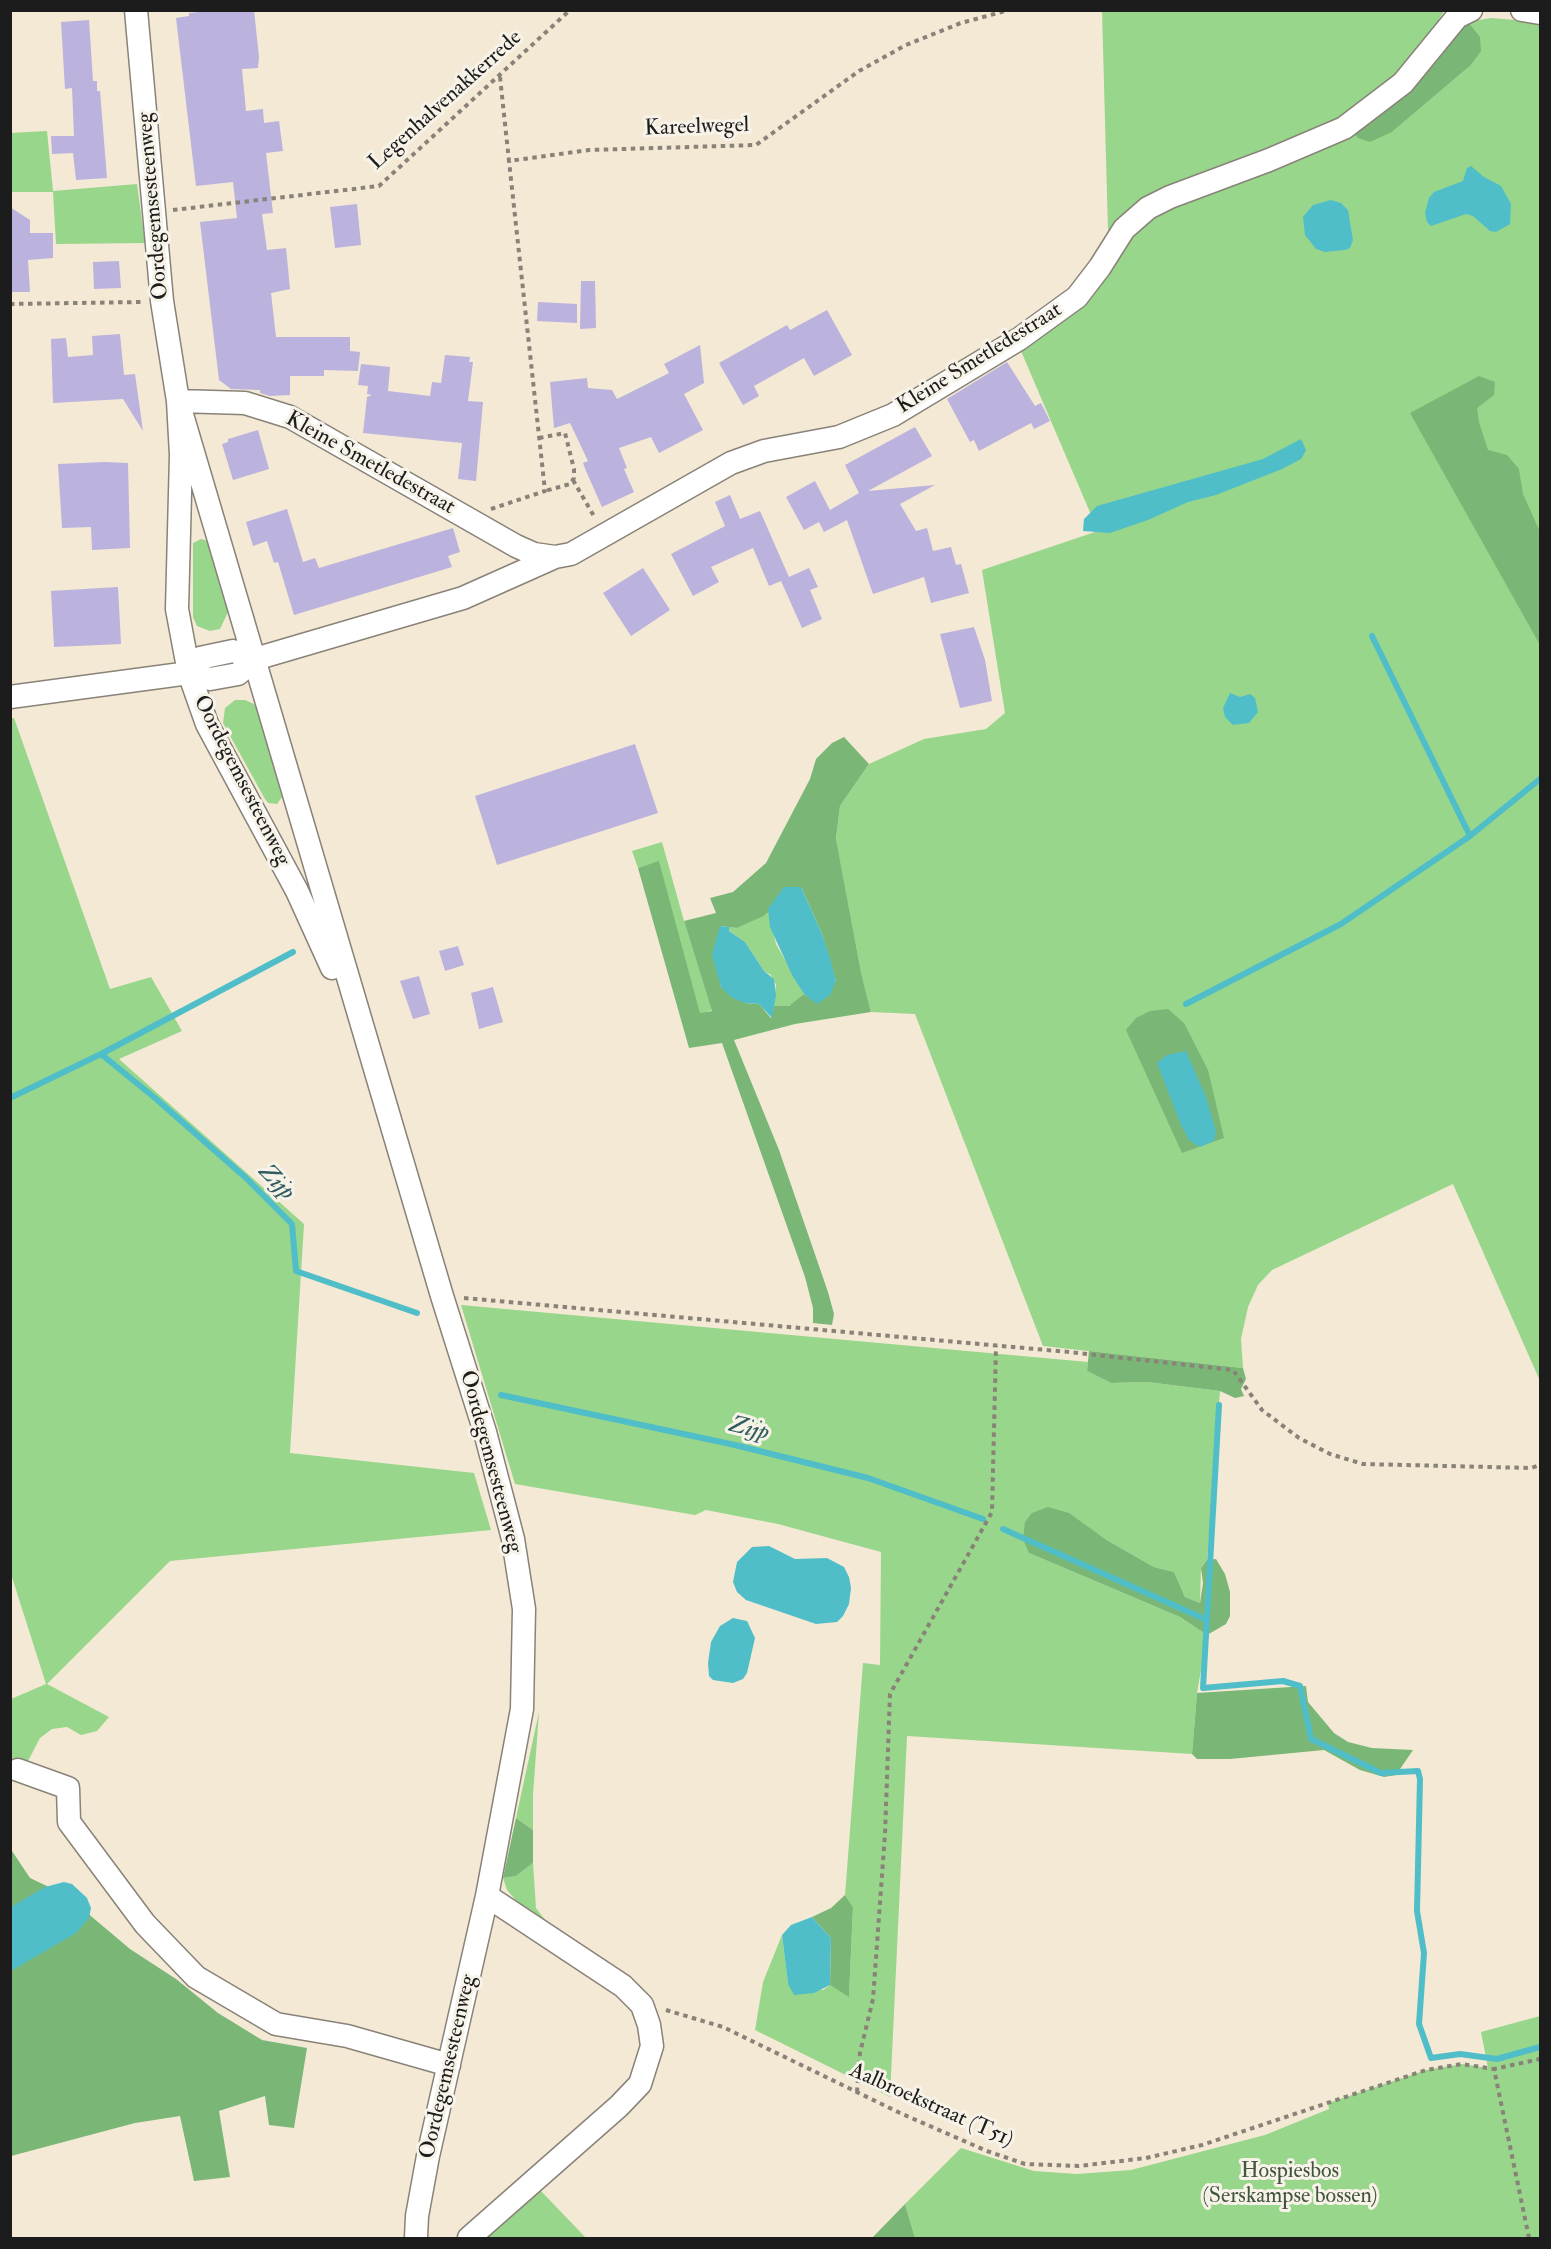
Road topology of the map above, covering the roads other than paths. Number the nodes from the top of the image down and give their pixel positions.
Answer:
1 (135, 10) edge
2 (1471, 10) edge
3 (1522, 10) edge
4 (1540, 13) edge
5 (178, 401) junction
6 (555, 557) junction
7 (255, 660) junction
8 (189, 673) junction
9 (10, 697) edge
10 (365, 1038) junction
11 (18, 1770) dead end
12 (487, 1896) junction
13 (449, 2065) junction
14 (416, 2238) edge
15 (469, 2238) edge

1 - 5 street, Oordegemsesteenweg
2 - 6 street, Kleine Smetledestraat
3 - 4 street
5 - 6 street, Kleine Smetledestraat
5 - 7 street, Oordegemsesteenweg
5 - 8 street, Oordegemsesteenweg
6 - 7 street, Kleine Smetledestraat
7 - 8 street, Kleine Smetledestraat
7 - 10 street, Oordegemsesteenweg
8 - 9 street, Kleine Smetledestraat
8 - 10 street, Oordegemsesteenweg
10 - 12 street, Oordegemsesteenweg
11 - 13 street
12 - 13 street, Oordegemsesteenweg
12 - 15 street
13 - 14 street, Oordegemsesteenweg

